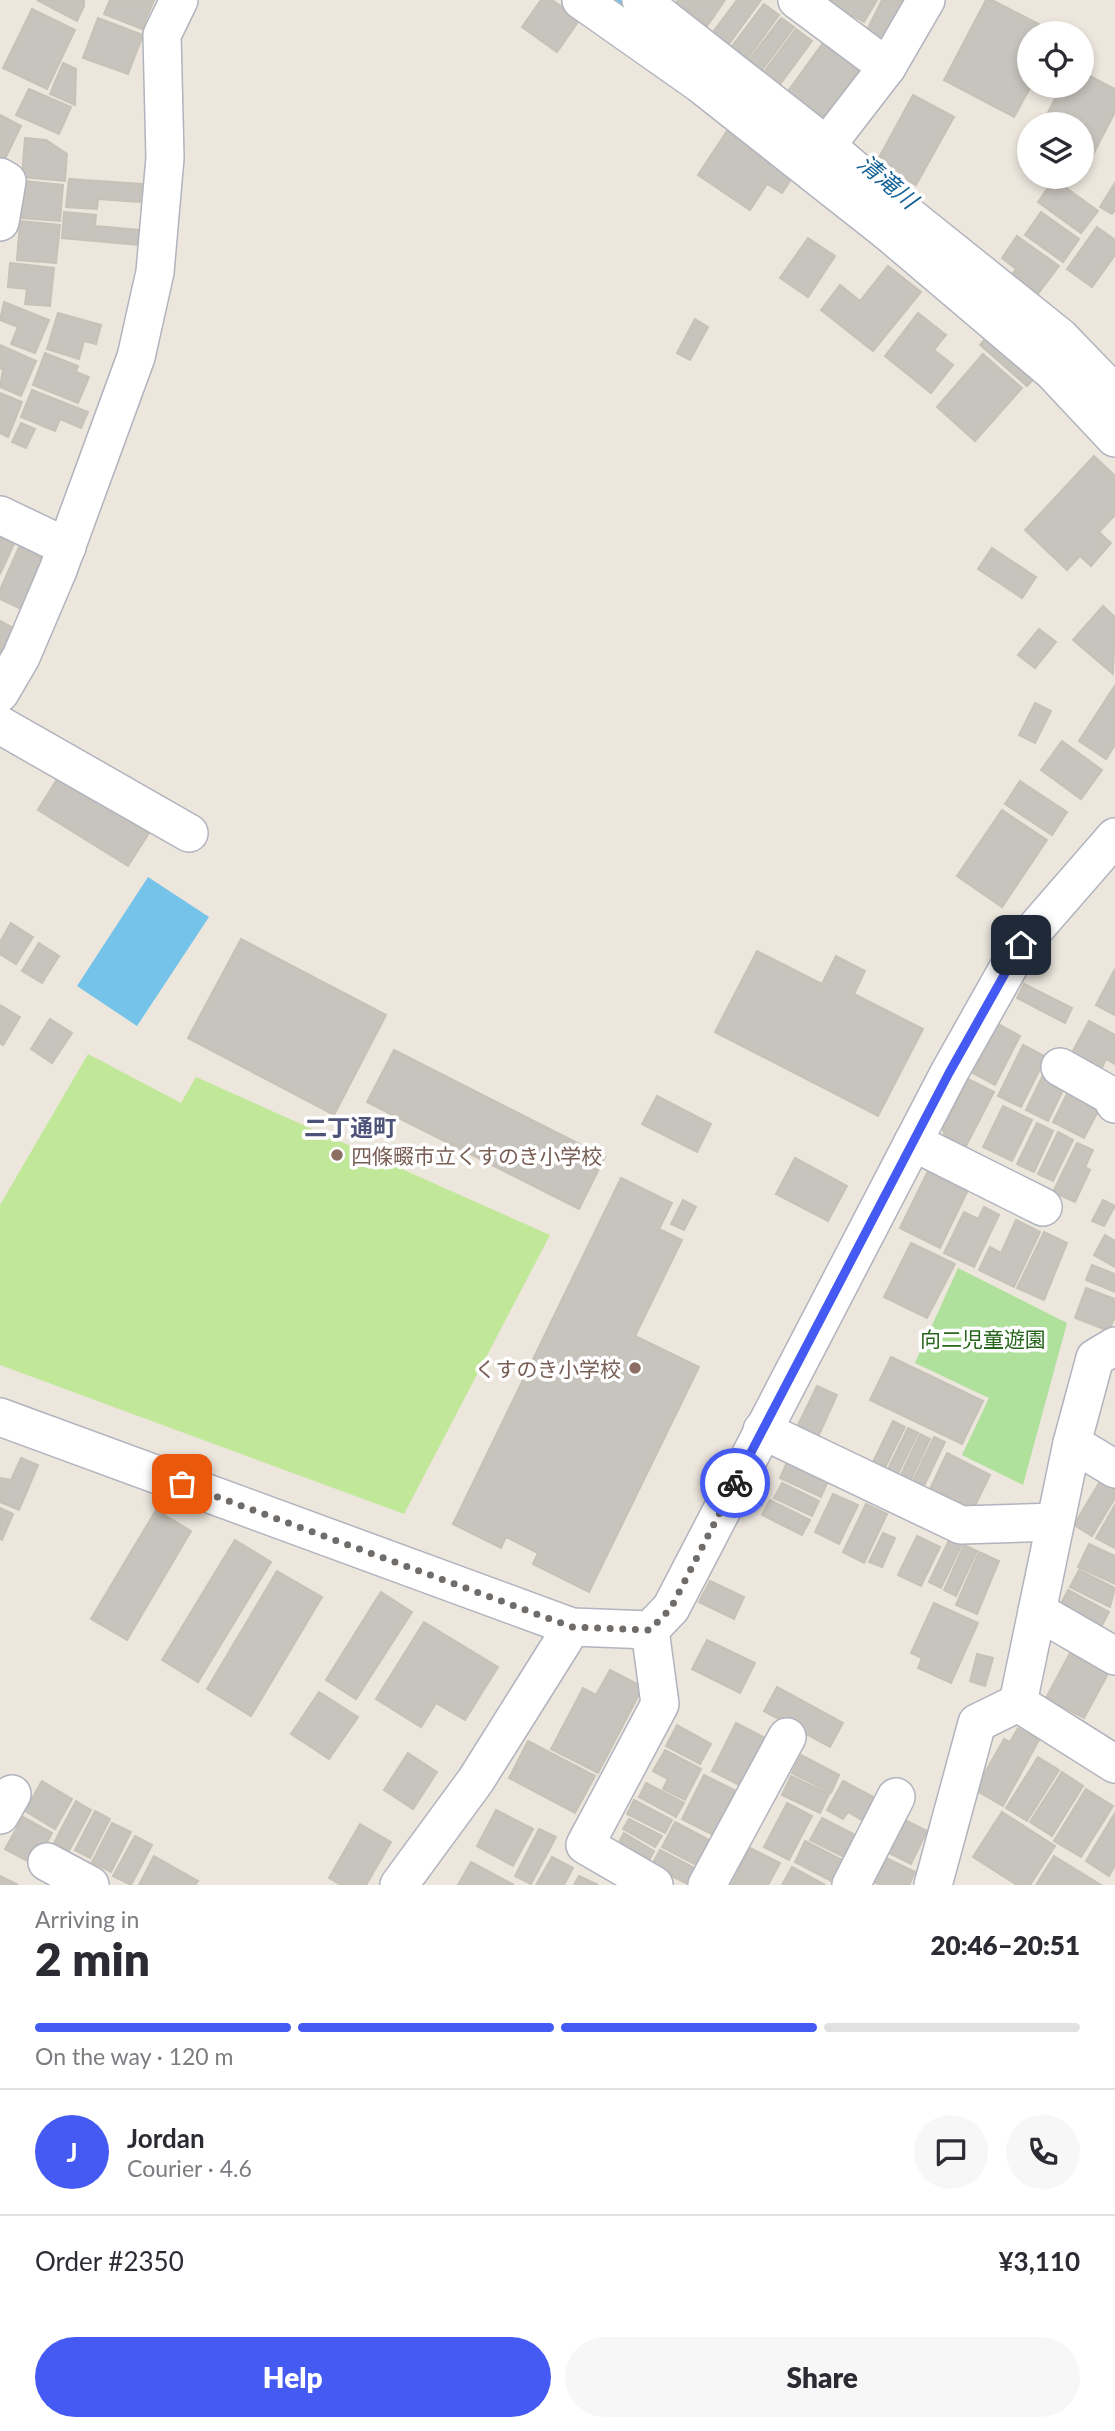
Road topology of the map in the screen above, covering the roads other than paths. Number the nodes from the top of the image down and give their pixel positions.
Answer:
1 (179, 0) edge
2 (581, 0) edge
3 (641, 0) edge
4 (797, 0) edge
5 (926, 0) edge
6 (887, 67) junction
7 (817, 157) junction
8 (0, 177) edge
9 (0, 222) edge
10 (896, 222) junction
11 (1115, 394) edge
12 (1115, 438) edge
13 (0, 515) edge
14 (67, 547) junction
15 (0, 693) edge
16 (0, 725) edge
17 (188, 833) dead end
18 (1115, 837) edge
19 (1060, 1067) dead end
20 (1115, 1104) edge
21 (913, 1142) junction
22 (1043, 1207) dead end
23 (1115, 1346) edge
24 (0, 1417) edge
25 (762, 1430) junction
26 (1072, 1443) junction
27 (1115, 1469) edge
28 (1055, 1522) junction
29 (1037, 1611) junction
30 (572, 1627) junction
31 (650, 1630) junction
32 (1115, 1656) edge
33 (1018, 1703) junction
34 (787, 1737) dead end
35 (1115, 1764) edge
36 (896, 1797) dead end
37 (47, 1862) dead end
38 (90, 1885) edge
39 (399, 1885) edge
40 (654, 1885) edge
41 (707, 1885) edge
42 (851, 1885) edge
43 (933, 1885) edge

1 - 14 street
2 - 7 street
3 - 7 street
4 - 6 street
5 - 6 street
6 - 7 street
7 - 10 street
8 - 9 street
10 - 11 street
10 - 12 street
13 - 14 street
14 - 15 street
16 - 17 street
18 - 21 street
19 - 20 street
21 - 22 street
21 - 25 street
23 - 26 street
24 - 30 street
25 - 28 street
25 - 31 street
26 - 27 street
26 - 28 street
28 - 29 street
29 - 32 street
29 - 33 street
30 - 31 street
30 - 39 street
31 - 40 street
33 - 35 street
33 - 43 street
34 - 41 street
36 - 42 street
37 - 38 street

